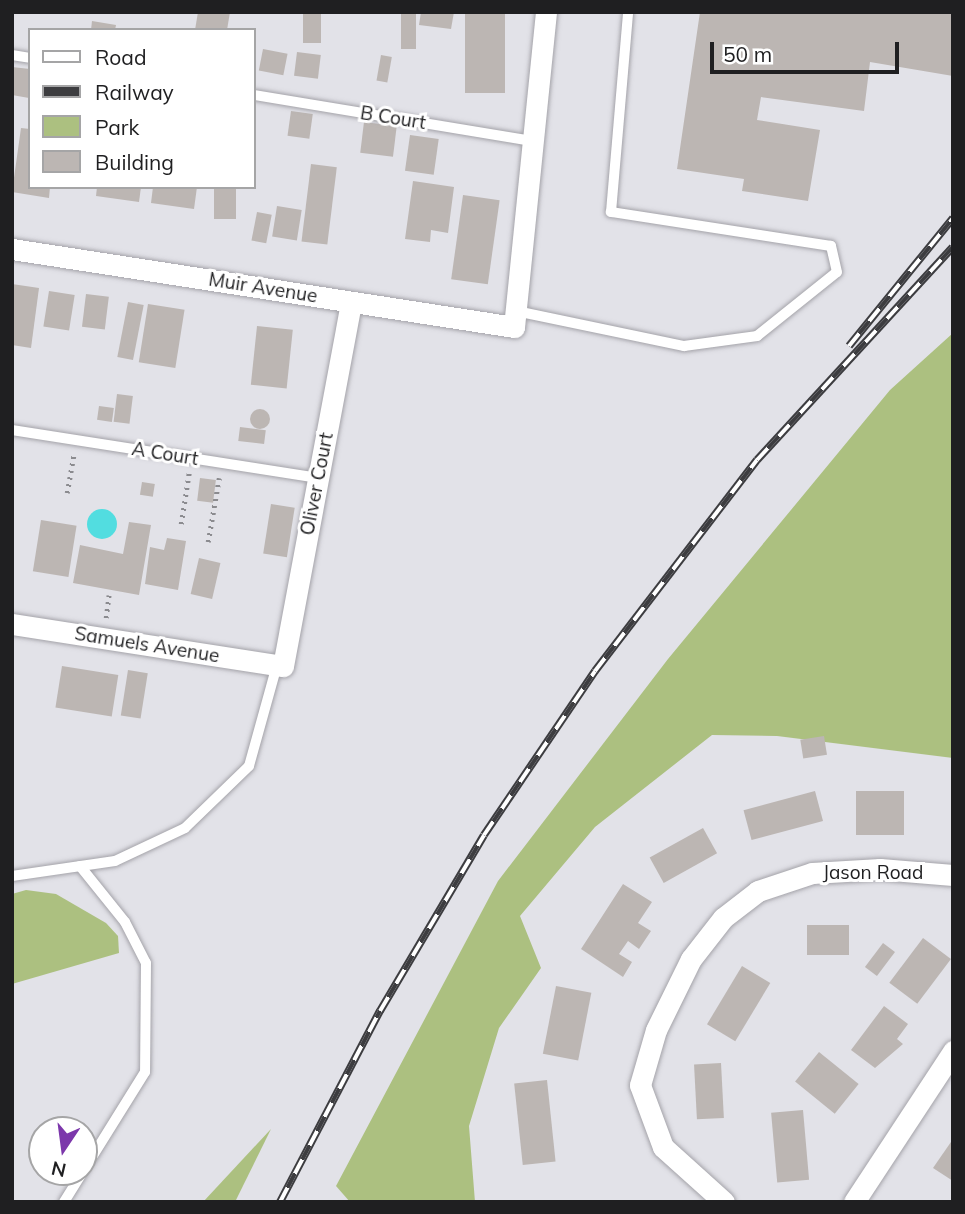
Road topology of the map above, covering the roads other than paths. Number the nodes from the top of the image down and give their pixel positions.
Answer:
1 (546, 12) edge
2 (628, 13) edge
3 (256, 95) edge
4 (533, 141) junction
5 (12, 249) edge
6 (351, 302) junction
7 (515, 319) junction
8 (12, 430) edge
9 (318, 478) junction
10 (12, 624) edge
11 (280, 666) junction
12 (80, 866) junction
13 (953, 875) edge
14 (12, 876) edge
15 (953, 1051) edge
16 (98, 1147) edge
17 (74, 1186) edge
18 (64, 1202) edge
19 (724, 1202) edge
20 (854, 1202) edge

1 - 4 street
2 - 7 lane
3 - 4 lane, B Court
4 - 7 street
5 - 6 street, Muir Avenue
6 - 7 street, Muir Avenue
6 - 9 street, Oliver Court
8 - 9 lane, A Court
9 - 11 street, Oliver Court
10 - 11 street, Samuels Avenue
11 - 12 lane
12 - 14 lane
12 - 16 lane
13 - 19 street, Jason Road
15 - 20 street
17 - 18 lane

